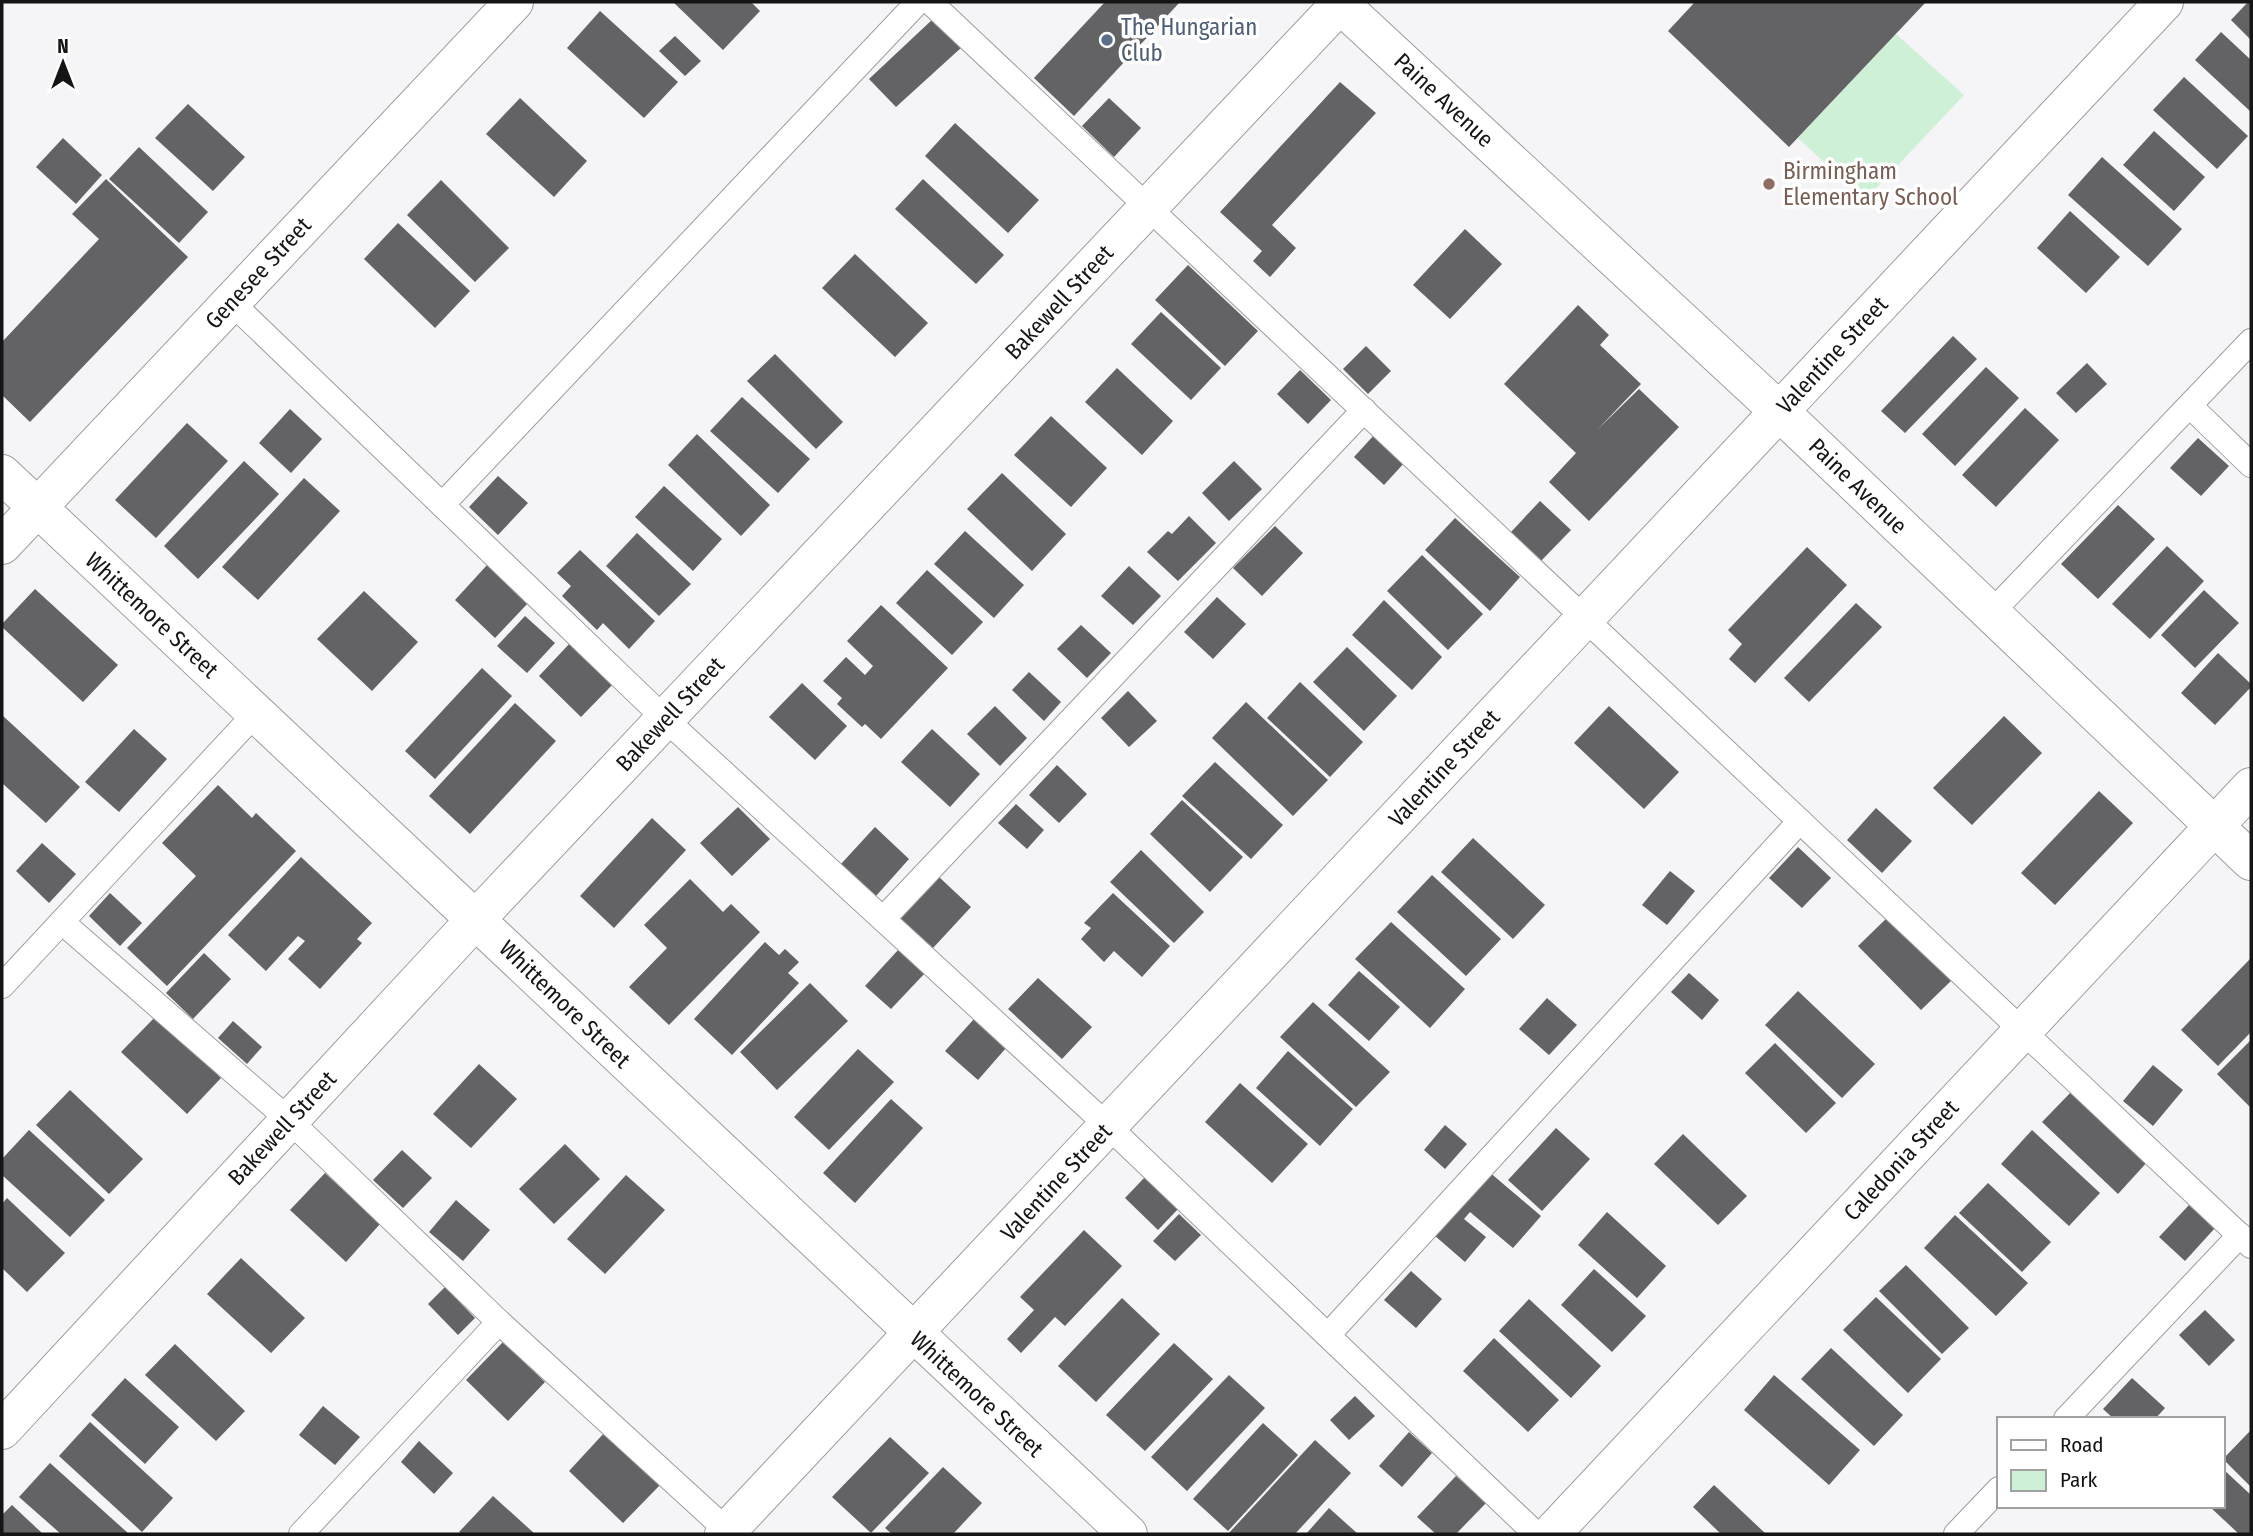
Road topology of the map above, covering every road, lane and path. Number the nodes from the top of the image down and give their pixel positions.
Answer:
1 (514, 2) edge
2 (918, 2) edge
3 (930, 2) edge
4 (1340, 2) edge
5 (2164, 2) edge
6 (1148, 207) junction
7 (231, 302) junction
8 (2251, 341) edge
9 (2190, 406) junction
10 (1364, 410) junction
11 (1779, 411) junction
12 (2251, 465) edge
13 (2, 474) edge
14 (442, 505) junction
15 (37, 507) junction
16 (2, 545) edge
17 (1991, 613) junction
18 (1585, 618) junction
19 (256, 713) junction
20 (665, 719) junction
21 (2251, 787) edge
22 (1800, 821) junction
23 (2214, 826) junction
24 (2251, 861) edge
25 (476, 919) junction
26 (883, 919) junction
27 (62, 923) junction
28 (2, 986) edge
29 (2022, 1030) junction
30 (289, 1120) junction
31 (1108, 1126) junction
32 (2246, 1240) edge
33 (499, 1322) junction
34 (913, 1335) junction
35 (1328, 1335) junction
36 (2068, 1417) edge
37 (2, 1430) edge
38 (1997, 1491) edge
39 (728, 1533) edge
40 (301, 1534) edge
41 (1128, 1534) edge
42 (1536, 1534) edge
43 (1551, 1534) edge
44 (1956, 1534) edge

1 - 7 street, Genesee Street
2 - 14 lane
3 - 6 lane
4 - 6 street, Bakewell Street
4 - 11 street, Paine Avenue
5 - 11 street, Valentine Street
6 - 10 lane
6 - 20 street, Bakewell Street
7 - 14 lane
7 - 15 street, Genesee Street
8 - 9 lane
9 - 12 lane
9 - 17 lane
10 - 18 lane
10 - 26 lane
11 - 17 street, Paine Avenue
11 - 18 street, Valentine Street
13 - 15 street, Whittemore Street
14 - 20 lane
15 - 16 street, Genesee Street
15 - 19 street, Whittemore Street
17 - 23 street, Paine Avenue
18 - 22 lane
18 - 31 street, Valentine Street
19 - 25 street, Whittemore Street
19 - 27 lane
20 - 25 street, Bakewell Street
20 - 26 lane
21 - 23 street, Caledonia Street
22 - 29 lane
22 - 35 lane
23 - 24 street, Paine Avenue
23 - 29 street, Caledonia Street
25 - 30 street, Bakewell Street
25 - 34 street, Whittemore Street
26 - 31 lane
27 - 28 lane
27 - 30 lane
29 - 32 lane
29 - 43 street, Caledonia Street
30 - 33 lane
30 - 37 street, Bakewell Street
31 - 34 street, Valentine Street
31 - 35 lane
32 - 36 lane
33 - 39 lane
33 - 40 lane
34 - 39 street, Valentine Street
34 - 41 street, Whittemore Street
35 - 42 lane
38 - 44 lane

